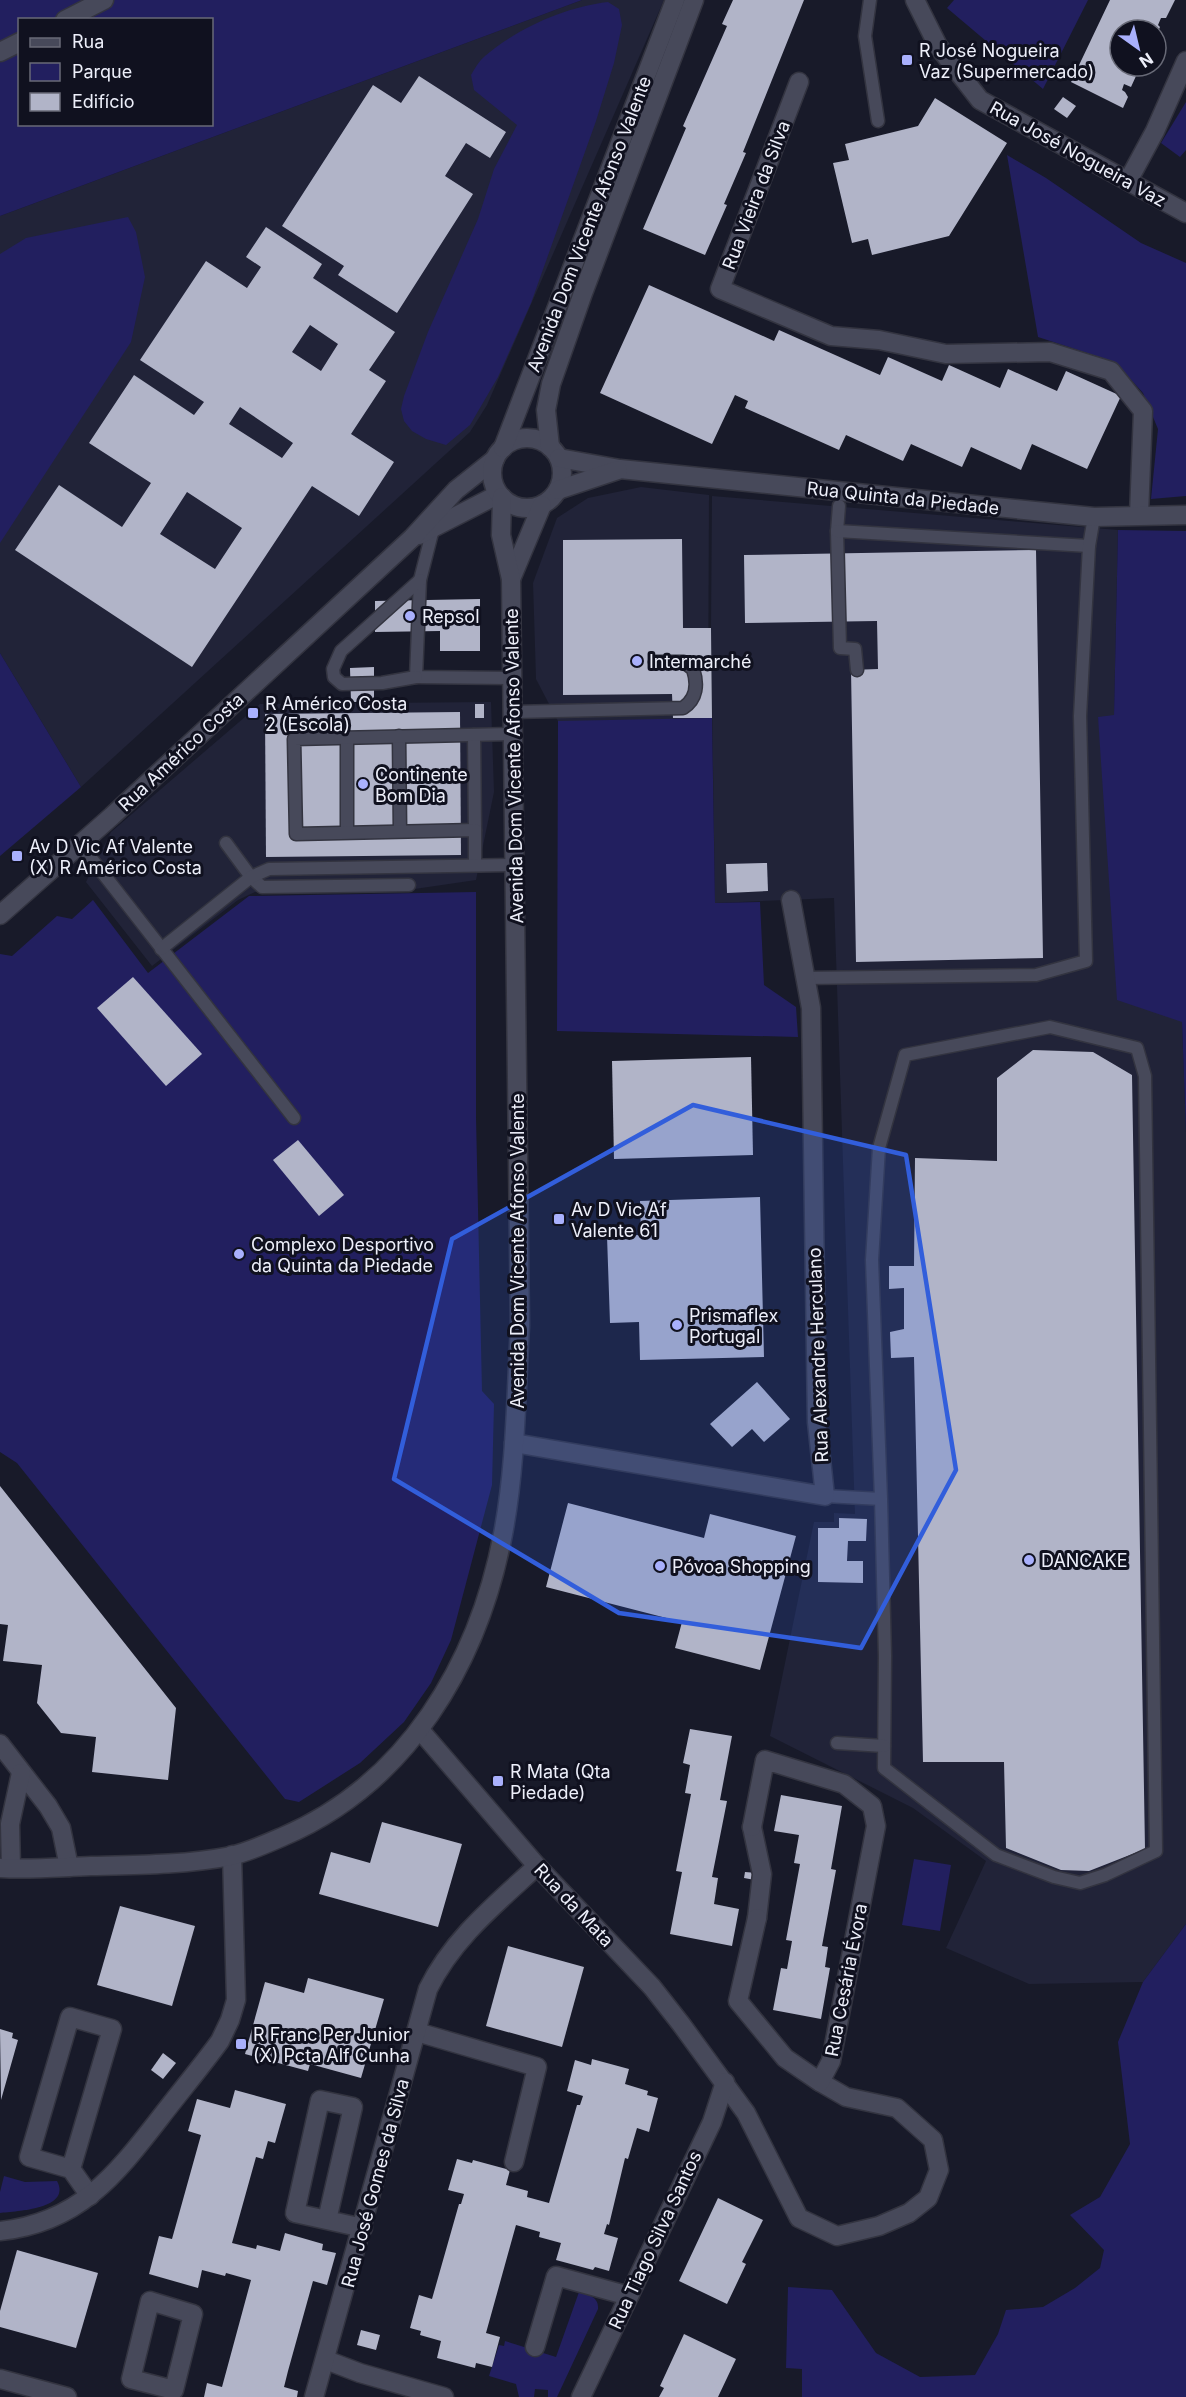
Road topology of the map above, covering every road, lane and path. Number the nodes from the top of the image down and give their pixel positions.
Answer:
1 (104, 0) edge
2 (675, 0) edge
3 (694, 0) edge
4 (870, 0) edge
5 (915, 0) edge
6 (69, 18) edge
7 (18, 43) edge
8 (0, 52) edge
9 (1186, 61) edge
10 (799, 82) dead end
11 (878, 121) dead end
12 (1128, 181) junction
13 (1186, 213) edge
14 (499, 453) junction
15 (554, 453) junction
16 (620, 469) junction
17 (558, 490) junction
18 (500, 495) junction
19 (542, 505) junction
20 (839, 506) dead end
21 (1139, 515) junction
22 (1186, 515) edge
23 (1094, 517) junction
24 (433, 529) junction
25 (837, 531) junction
26 (412, 538) junction
27 (1089, 546) junction
28 (511, 579) junction
29 (420, 580) junction
30 (655, 662) dead end
31 (857, 670) dead end
32 (416, 677) junction
33 (513, 678) junction
34 (514, 712) junction
35 (514, 734) junction
36 (474, 735) junction
37 (399, 736) junction
38 (347, 737) junction
39 (475, 830) junction
40 (400, 831) junction
41 (347, 832) junction
42 (226, 843) dead end
43 (80, 844) junction
44 (476, 865) junction
45 (515, 865) junction
46 (251, 877) junction
47 (409, 885) dead end
48 (791, 900) dead end
49 (0, 915) edge
50 (161, 949) junction
51 (804, 978) junction
52 (294, 1118) dead end
53 (514, 1443) junction
54 (825, 1496) junction
55 (881, 1499) junction
56 (420, 1730) junction
57 (837, 1743) dead end
58 (0, 1744) edge
59 (884, 1746) junction
60 (21, 1773) junction
61 (232, 1856) junction
62 (537, 1866) junction
63 (69, 1867) junction
64 (5, 1868) edge
65 (417, 2032) junction
66 (725, 2082) junction
67 (820, 2082) junction
68 (514, 2162) dead end
69 (71, 2169) junction
70 (90, 2196) junction
71 (327, 2220) junction
72 (363, 2228) junction
73 (0, 2231) edge
74 (629, 2296) junction
75 (535, 2348) dead end
76 (326, 2360) junction
77 (0, 2379) edge
78 (148, 2391) edge
79 (67, 2397) edge
80 (314, 2397) edge
81 (444, 2397) edge
82 (581, 2397) edge

1 - 6 street
2 - 14 street, Avenida Dom Vicente Afonso Valente
3 - 15 street, Avenida Dom Vicente Afonso Valente
4 - 11 lane
5 - 12 street, Rua José Nogueira Vaz
7 - 8 street
9 - 12 street
10 - 21 street, Rua Vieira da Silva
12 - 13 street, Rua José Nogueira Vaz
14 - 15 street
14 - 18 street
14 - 26 street
15 - 16 street, Rua Quinta da Piedade
15 - 17 street
16 - 17 street
16 - 23 street, Rua Quinta da Piedade
17 - 19 street
18 - 19 street
18 - 24 street
18 - 28 street, Avenida Dom Vicente Afonso Valente
19 - 28 street, Avenida Dom Vicente Afonso Valente
20 - 25 lane
21 - 22 street, Rua Quinta da Piedade
21 - 23 street, Rua Quinta da Piedade
23 - 27 lane
24 - 26 street
24 - 29 lane
25 - 27 lane
25 - 31 lane
26 - 43 street, Rua Américo Costa
27 - 51 lane
28 - 33 street, Avenida Dom Vicente Afonso Valente
29 - 32 lane
29 - 32 lane
30 - 34 lane
32 - 33 lane
33 - 34 street, Avenida Dom Vicente Afonso Valente
34 - 35 street, Avenida Dom Vicente Afonso Valente
35 - 36 lane
35 - 45 street, Avenida Dom Vicente Afonso Valente
36 - 37 lane
36 - 39 lane
37 - 38 lane
37 - 40 lane
38 - 41 lane
38 - 41 lane
39 - 40 lane
39 - 44 lane
40 - 41 lane
42 - 46 lane
43 - 49 street, Rua Américo Costa
43 - 50 lane
44 - 45 lane
44 - 46 lane
45 - 53 street, Avenida Dom Vicente Afonso Valente
46 - 47 lane
46 - 50 lane
48 - 51 street, Rua Alexandre Herculano
50 - 52 lane
51 - 54 street, Rua Alexandre Herculano
53 - 54 street
53 - 56 street, Avenida Dom Vicente Afonso Valente
54 - 55 lane
55 - 59 lane
55 - 59 lane
56 - 61 street, Avenida Dom Vicente Afonso Valente
56 - 62 street, Rua da Mata
57 - 59 lane
58 - 60 street
60 - 63 street
60 - 64 street
61 - 63 street, Avenida Dom Vicente Afonso Valente
61 - 70 street
62 - 65 street, Rua José Gomes da Silva
62 - 66 street, Rua da Mata
63 - 64 street, Avenida Dom Vicente Afonso Valente
65 - 68 street
65 - 72 street, Rua José Gomes da Silva
66 - 67 street, Rua da Mata
66 - 74 street, Rua Tiago Silva Santos
67 - 67 street, Rua Cesária Évora
69 - 69 street
69 - 70 street
70 - 73 street
71 - 71 street
71 - 72 street
72 - 76 street, Rua José Gomes da Silva
74 - 75 street
74 - 82 street, Rua Tiago Silva Santos
76 - 80 street, Rua José Gomes da Silva
76 - 81 street
77 - 79 street
78 - 78 street

